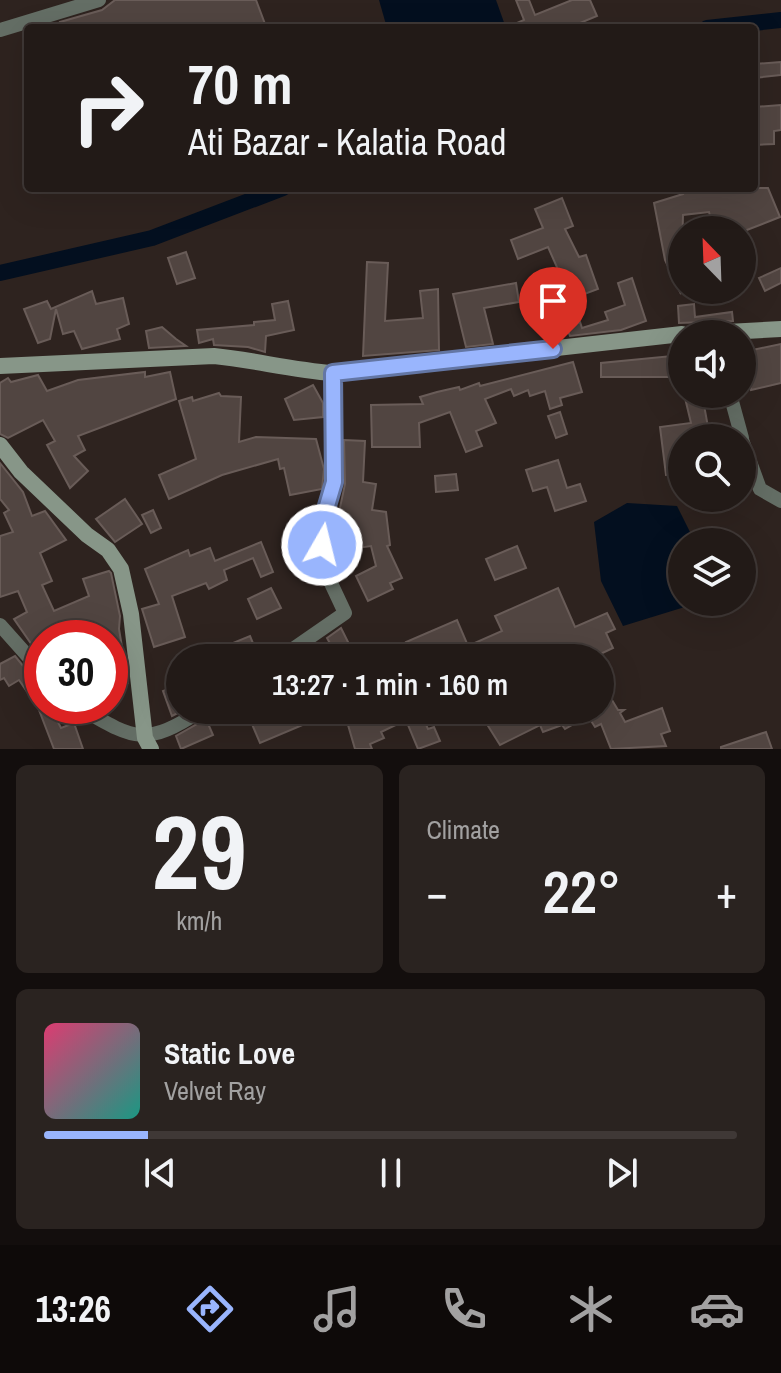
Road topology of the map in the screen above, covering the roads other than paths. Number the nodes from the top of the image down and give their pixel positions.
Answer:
1 (99, 0) edge
2 (0, 30) edge
3 (781, 329) edge
4 (756, 331) edge
5 (668, 336) edge
6 (0, 366) edge
7 (333, 373) junction
8 (0, 445) edge
9 (756, 478) edge
10 (781, 501) edge
11 (0, 625) edge
12 (300, 644) edge
13 (24, 652) edge
14 (109, 724) edge
15 (179, 724) edge
16 (148, 743) edge

1 - 2 street
3 - 4 main road
5 - 7 main road
6 - 7 main road
7 - 12 street
8 - 16 main road
9 - 10 street
11 - 13 street
14 - 16 street
15 - 16 street

